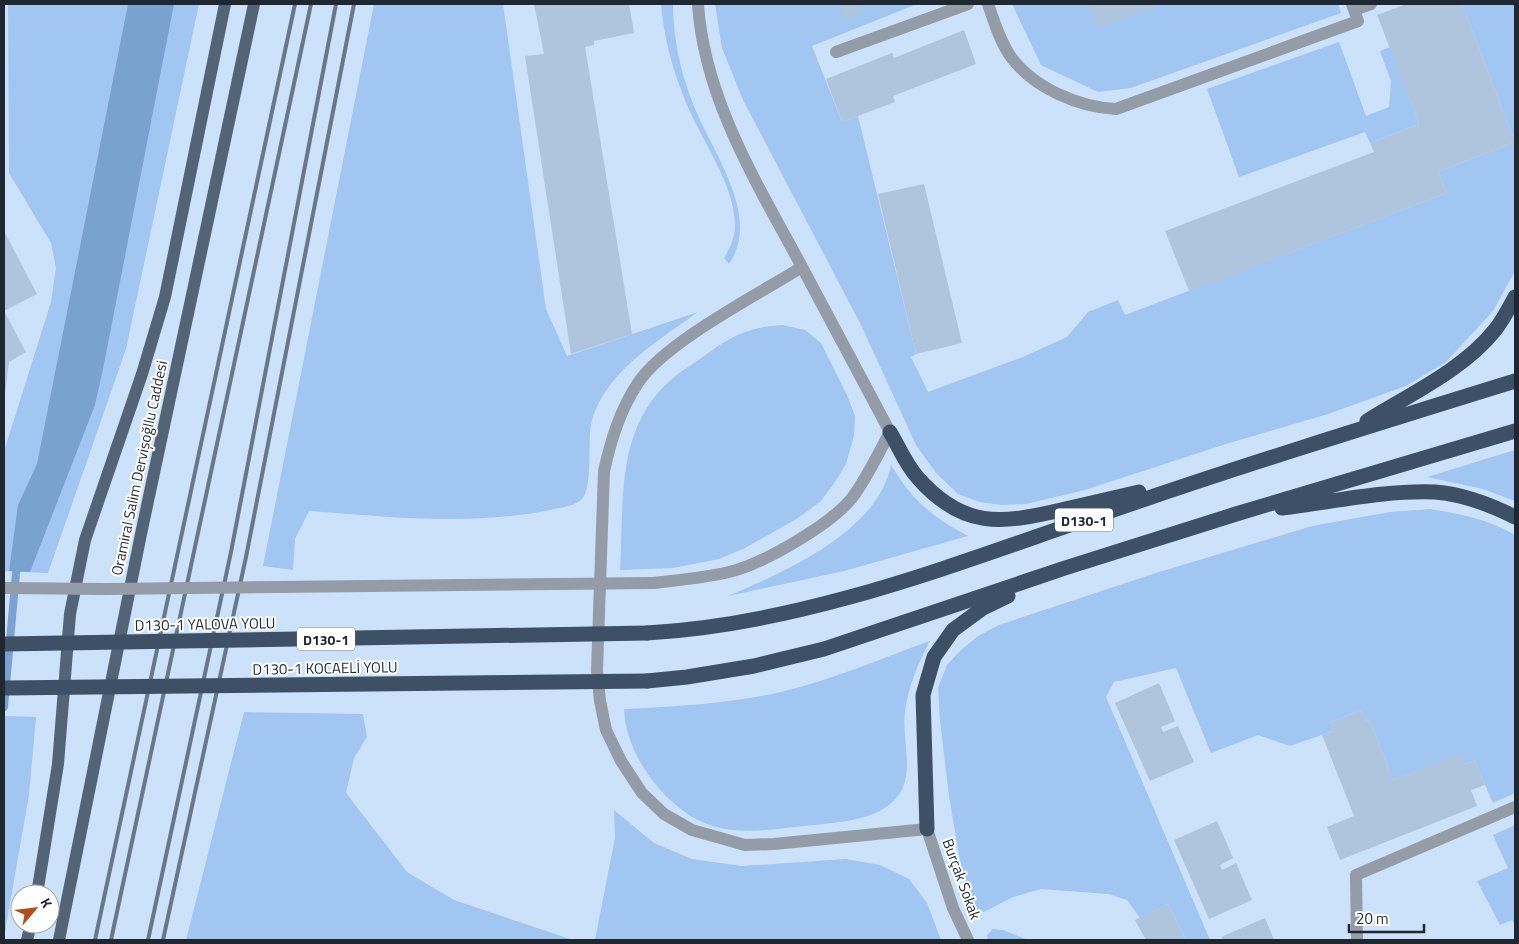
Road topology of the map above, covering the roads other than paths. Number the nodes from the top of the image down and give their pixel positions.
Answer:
1 (225, 4) edge
2 (254, 4) edge
3 (698, 4) edge
4 (968, 4) edge
5 (988, 4) edge
6 (1371, 4) edge
7 (1353, 7) edge
8 (836, 52) dead end
9 (802, 267) junction
10 (1515, 297) edge
11 (1515, 380) edge
12 (890, 432) junction
13 (1350, 432) junction
14 (1515, 432) edge
15 (1221, 473) junction
16 (1236, 514) junction
17 (1515, 517) edge
18 (1065, 568) junction
19 (4, 588) edge
20 (4, 644) edge
21 (4, 688) edge
22 (1515, 807) edge
23 (926, 829) junction
24 (39, 884) edge
25 (59, 940) edge
26 (968, 940) edge
27 (1358, 940) edge

1 - 24 main road, Oramiral Salim Dervişoğllu Caddesi
2 - 25 main road, Oramiral Salim Dervişoğllu Caddesi
3 - 9 street
4 - 8 street
5 - 7 street
6 - 7 street
9 - 12 street
9 - 23 street
10 - 13 highway
11 - 13 highway, D130-1
12 - 15 highway
12 - 19 street, bridge
13 - 15 highway, D130-1
14 - 16 highway, D130-1
15 - 20 highway, D130-1 YALOVA YOLU / D130-1, bridge
16 - 17 highway
16 - 18 highway, D130-1
18 - 21 highway, D130-1 KOCAELİ YOLU / D130-1, bridge
18 - 23 highway
22 - 27 street
23 - 26 street, Burçak Sokak

